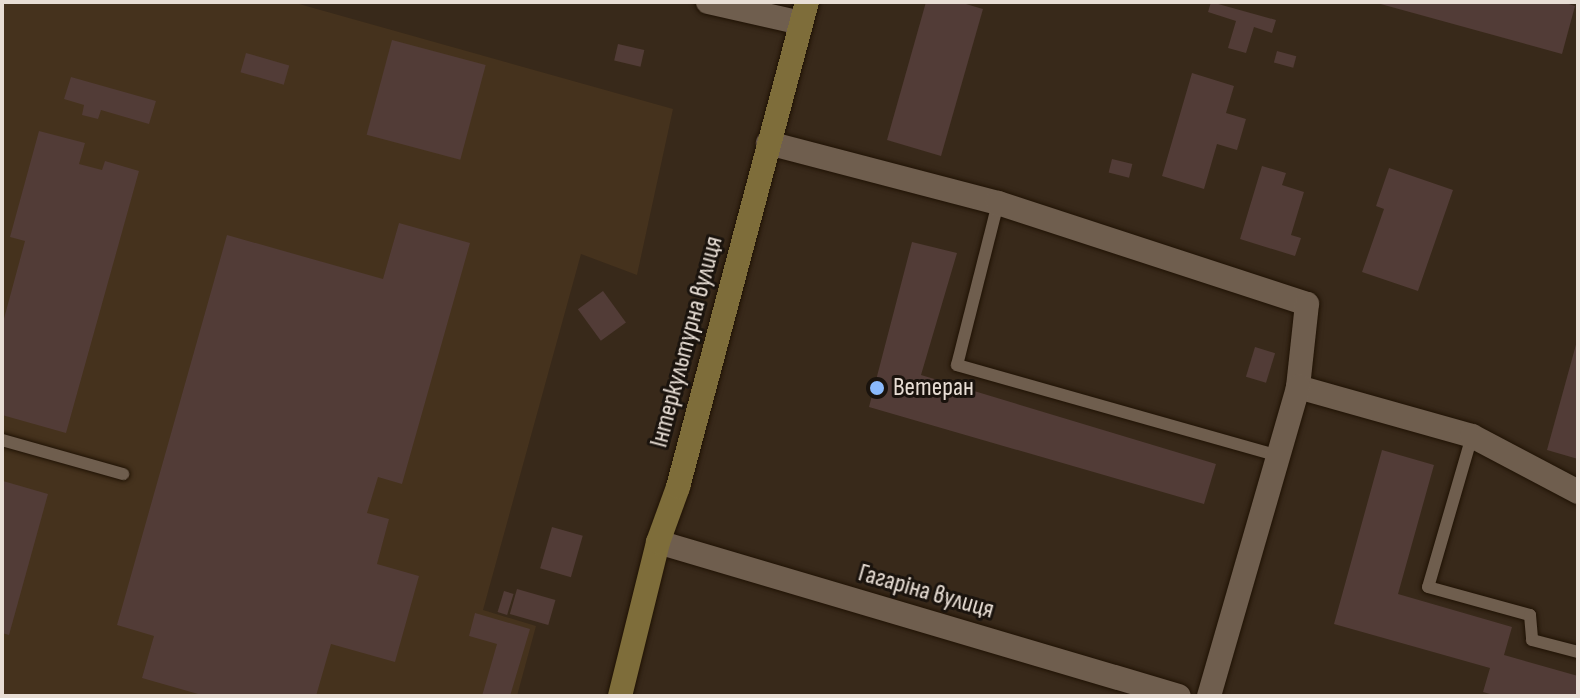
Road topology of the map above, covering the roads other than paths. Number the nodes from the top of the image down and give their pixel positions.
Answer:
1 (708, 2) edge
2 (804, 12) edge
3 (768, 143) junction
4 (998, 203) junction
5 (1298, 387) junction
6 (1472, 436) junction
7 (2, 440) edge
8 (1279, 456) junction
9 (123, 474) dead end
10 (1578, 492) edge
11 (658, 542) junction
12 (1578, 652) edge
13 (620, 696) edge
14 (1179, 696) edge
15 (1209, 696) edge

1 - 2 street
2 - 3 main road, Інтеркультурна вулиця
3 - 4 street
3 - 11 main road, Інтеркультурна вулиця
4 - 5 street
4 - 8 lane
5 - 6 street
5 - 8 street
6 - 10 street
6 - 12 lane
7 - 9 lane
8 - 15 street
11 - 13 main road, Інтеркультурна вулиця
11 - 14 street, Гагаріна вулиця

